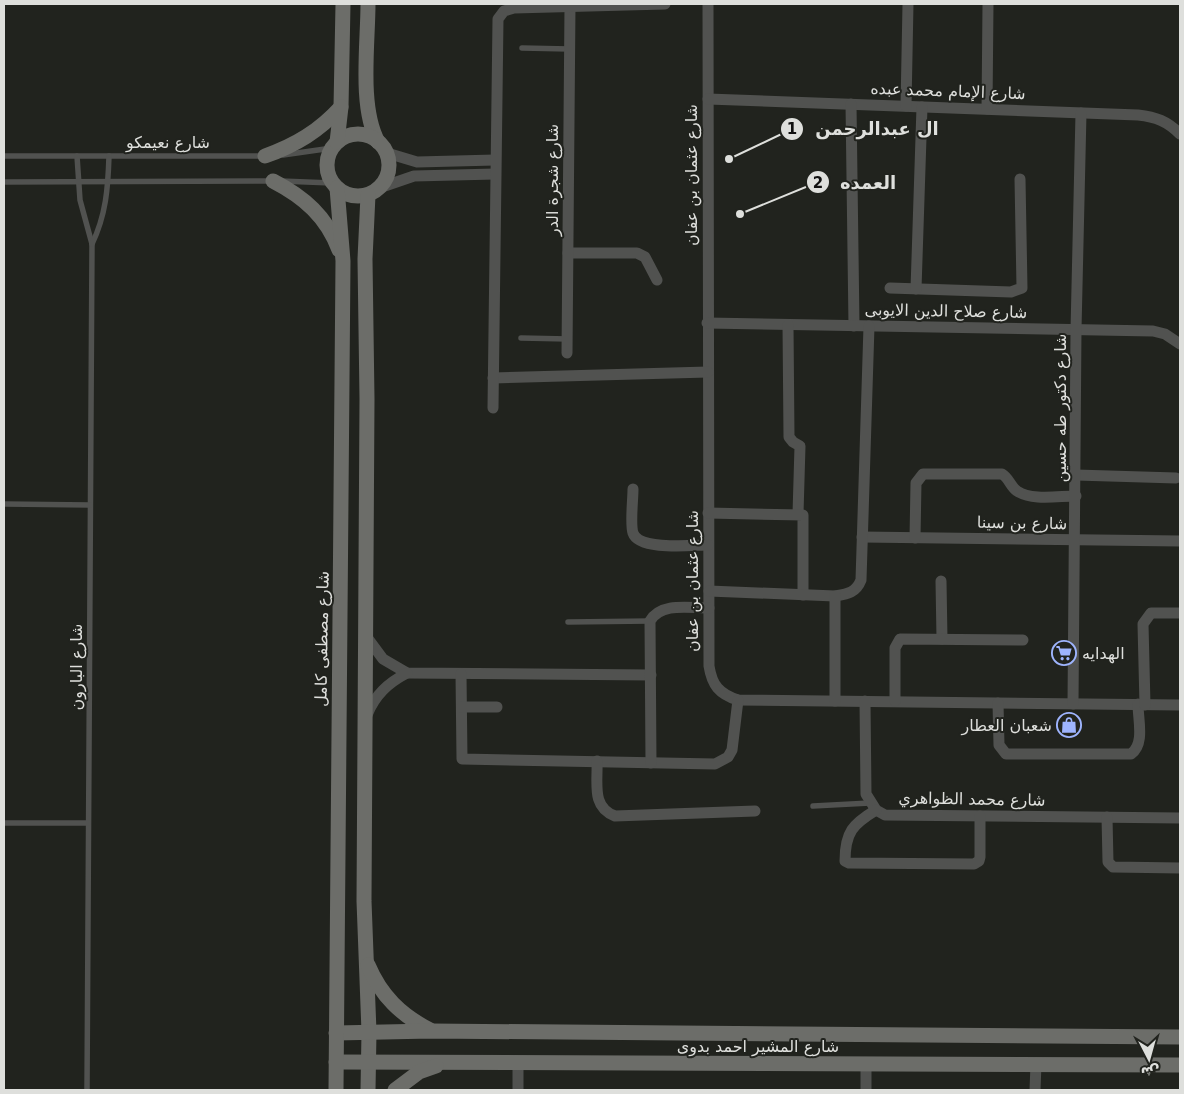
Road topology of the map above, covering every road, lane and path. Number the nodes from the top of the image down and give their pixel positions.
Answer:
1 (343, 4) edge
2 (368, 4) edge
3 (665, 4) edge
4 (708, 4) edge
5 (908, 4) edge
6 (988, 4) edge
7 (570, 6) junction
8 (522, 48) dead end
9 (569, 48) junction
10 (367, 98) junction
11 (708, 99) junction
12 (342, 103) junction
13 (851, 104) junction
14 (906, 106) junction
15 (922, 107) junction
16 (987, 109) junction
17 (1081, 112) junction
18 (1180, 134) edge
19 (335, 145) junction
20 (382, 147) junction
21 (4, 154) edge
22 (76, 156) junction
23 (109, 156) junction
24 (265, 156) junction
25 (495, 160) junction
26 (495, 174) junction
27 (1020, 179) dead end
28 (76, 181) junction
29 (273, 181) junction
30 (4, 182) edge
31 (108, 182) junction
32 (335, 186) junction
33 (373, 192) junction
34 (342, 242) junction
35 (365, 243) junction
36 (92, 244) junction
37 (568, 254) junction
38 (343, 261) junction
39 (657, 280) dead end
40 (890, 288) dead end
41 (916, 289) junction
42 (707, 323) junction
43 (788, 325) junction
44 (854, 326) junction
45 (869, 326) junction
46 (1076, 330) junction
47 (521, 338) dead end
48 (568, 339) junction
49 (1180, 344) edge
50 (567, 353) dead end
51 (708, 372) junction
52 (493, 378) junction
53 (493, 408) dead end
54 (1076, 475) junction
55 (1176, 478) dead end
56 (632, 489) dead end
57 (1076, 496) junction
58 (4, 504) edge
59 (90, 504) junction
60 (708, 513) junction
61 (798, 514) junction
62 (862, 537) junction
63 (915, 538) junction
64 (1075, 540) junction
65 (1180, 541) edge
66 (708, 545) junction
67 (942, 581) dead end
68 (709, 591) junction
69 (803, 595) junction
70 (835, 596) junction
71 (709, 608) junction
72 (1180, 613) edge
73 (650, 621) junction
74 (568, 622) dead end
75 (365, 635) junction
76 (942, 639) junction
77 (1023, 640) dead end
78 (407, 673) junction
79 (461, 674) junction
80 (651, 676) junction
81 (738, 700) junction
82 (835, 701) junction
83 (865, 701) junction
84 (895, 701) junction
85 (998, 703) junction
86 (1073, 704) junction
87 (1141, 704) junction
88 (1180, 705) edge
89 (462, 707) junction
90 (497, 707) dead end
91 (365, 718) junction
92 (597, 762) junction
93 (652, 763) junction
94 (814, 806) dead end
95 (873, 807) junction
96 (755, 811) dead end
97 (980, 816) junction
98 (1107, 817) junction
99 (1180, 818) edge
100 (4, 823) edge
101 (88, 823) junction
102 (1180, 868) edge
103 (365, 954) junction
104 (431, 1031) junction
105 (336, 1032) junction
106 (369, 1032) junction
107 (1180, 1037) edge
108 (336, 1062) junction
109 (368, 1062) junction
110 (447, 1062) junction
111 (518, 1063) junction
112 (866, 1064) junction
113 (1036, 1064) junction
114 (1180, 1065) edge
115 (87, 1090) edge
116 (336, 1090) edge
117 (368, 1090) edge
118 (395, 1090) edge
119 (518, 1090) edge
120 (866, 1090) edge
121 (1036, 1090) edge

1 - 12 street
2 - 10 street
3 - 7 street
4 - 11 street, شارع عثمان بن عفان
5 - 14 street
6 - 16 street
7 - 9 street, شارع شجرة الدر
7 - 25 street
8 - 9 lane
9 - 37 street, شارع شجرة الدر
10 - 12 street
10 - 20 street
11 - 13 street, شارع الإمام محمد عبده
11 - 42 street, شارع عثمان بن عفان
12 - 19 street
12 - 24 street
13 - 14 street, شارع الإمام محمد عبده
13 - 44 street
14 - 15 street, شارع الإمام محمد عبده
15 - 16 street, شارع الإمام محمد عبده
15 - 41 street
16 - 17 street, شارع الإمام محمد عبده
17 - 18 street, شارع الإمام محمد عبده
17 - 46 street, شارع دكتور طه حسين
19 - 20 street
19 - 24 lane, شارع نعيمكو
19 - 32 street
20 - 25 street
20 - 33 street
21 - 22 lane, شارع نعيمكو
22 - 23 lane, شارع نعيمكو
22 - 28 lane, شارع البارون
23 - 24 lane, شارع نعيمكو
23 - 31 lane, شارع البارون
25 - 26 street
26 - 33 street
26 - 52 street
27 - 41 street
28 - 30 lane
28 - 31 lane
28 - 36 lane, شارع البارون
29 - 31 lane
29 - 32 lane
29 - 38 street
31 - 36 lane, شارع البارون
32 - 33 street
32 - 34 street, شارع مصطفى كامل
33 - 35 street
34 - 35 street
34 - 38 street, شارع مصطفى كامل
35 - 75 street
36 - 59 lane, شارع البارون
37 - 39 street
37 - 48 street, شارع شجرة الدر
38 - 105 street, شارع مصطفى كامل
40 - 41 street
42 - 43 street, شارع صلاح الدين الايوبى
42 - 51 street, شارع عثمان بن عفان
43 - 44 street, شارع صلاح الدين الايوبى
43 - 61 street
44 - 45 street, شارع صلاح الدين الايوبى
45 - 46 street, شارع صلاح الدين الايوبى
45 - 62 street
46 - 49 street, شارع صلاح الدين الايوبى
46 - 54 street, شارع دكتور طه حسين
47 - 48 lane
48 - 50 street, شارع شجرة الدر
51 - 52 street
51 - 60 street, شارع عثمان بن عفان
52 - 53 street
54 - 55 street
54 - 57 street, شارع دكتور طه حسين
56 - 66 street
57 - 63 street
57 - 64 street, شارع دكتور طه حسين
58 - 59 lane
59 - 101 lane, شارع البارون
60 - 61 street
60 - 66 street, شارع عثمان بن عفان
61 - 69 street
62 - 63 street, شارع بن سينا
62 - 70 street
63 - 64 street, شارع بن سينا
64 - 65 street, شارع بن سينا
64 - 86 street, شارع دكتور طه حسين
66 - 68 street, شارع عثمان بن عفان
67 - 76 street
68 - 69 street
68 - 71 street, شارع عثمان بن عفان
69 - 70 street
70 - 82 street
71 - 73 street
71 - 81 street, شارع عثمان بن عفان
72 - 87 street
73 - 74 lane
73 - 80 street
75 - 78 street
75 - 91 street
76 - 77 street
76 - 84 street
78 - 79 street
78 - 91 street
79 - 80 street
79 - 89 street
80 - 93 street
81 - 82 street, شارع عثمان بن عفان
81 - 93 street
82 - 83 street, شارع عثمان بن عفان
83 - 84 street, شارع عثمان بن عفان
83 - 95 street
84 - 85 street, شارع عثمان بن عفان
85 - 86 street, شارع عثمان بن عفان
85 - 87 street
86 - 87 street, شارع عثمان بن عفان
87 - 88 street, شارع عثمان بن عفان
89 - 90 street
89 - 92 street
91 - 103 street
92 - 93 street
92 - 96 street
94 - 95 lane
95 - 97 street, شارع محمد الظواهري
95 - 97 street
97 - 98 street, شارع محمد الظواهري
98 - 99 street, شارع محمد الظواهري
98 - 102 street
100 - 101 lane
101 - 115 lane, شارع البارون
103 - 104 street
103 - 106 street
104 - 106 street, شارع المشير احمد بدوى
104 - 107 street, شارع المشير احمد بدوى
105 - 106 street, شارع المشير احمد بدوى
105 - 108 street, شارع مصطفى كامل
106 - 109 street
108 - 109 street, شارع المشير احمد بدوى
108 - 116 street, شارع مصطفى كامل
109 - 110 street, شارع المشير احمد بدوى
109 - 117 street
110 - 111 street, شارع المشير احمد بدوى
110 - 118 street
111 - 112 street, شارع المشير احمد بدوى
111 - 119 street
112 - 113 street, شارع المشير احمد بدوى
112 - 120 street
113 - 114 street, شارع المشير احمد بدوى
113 - 121 street

